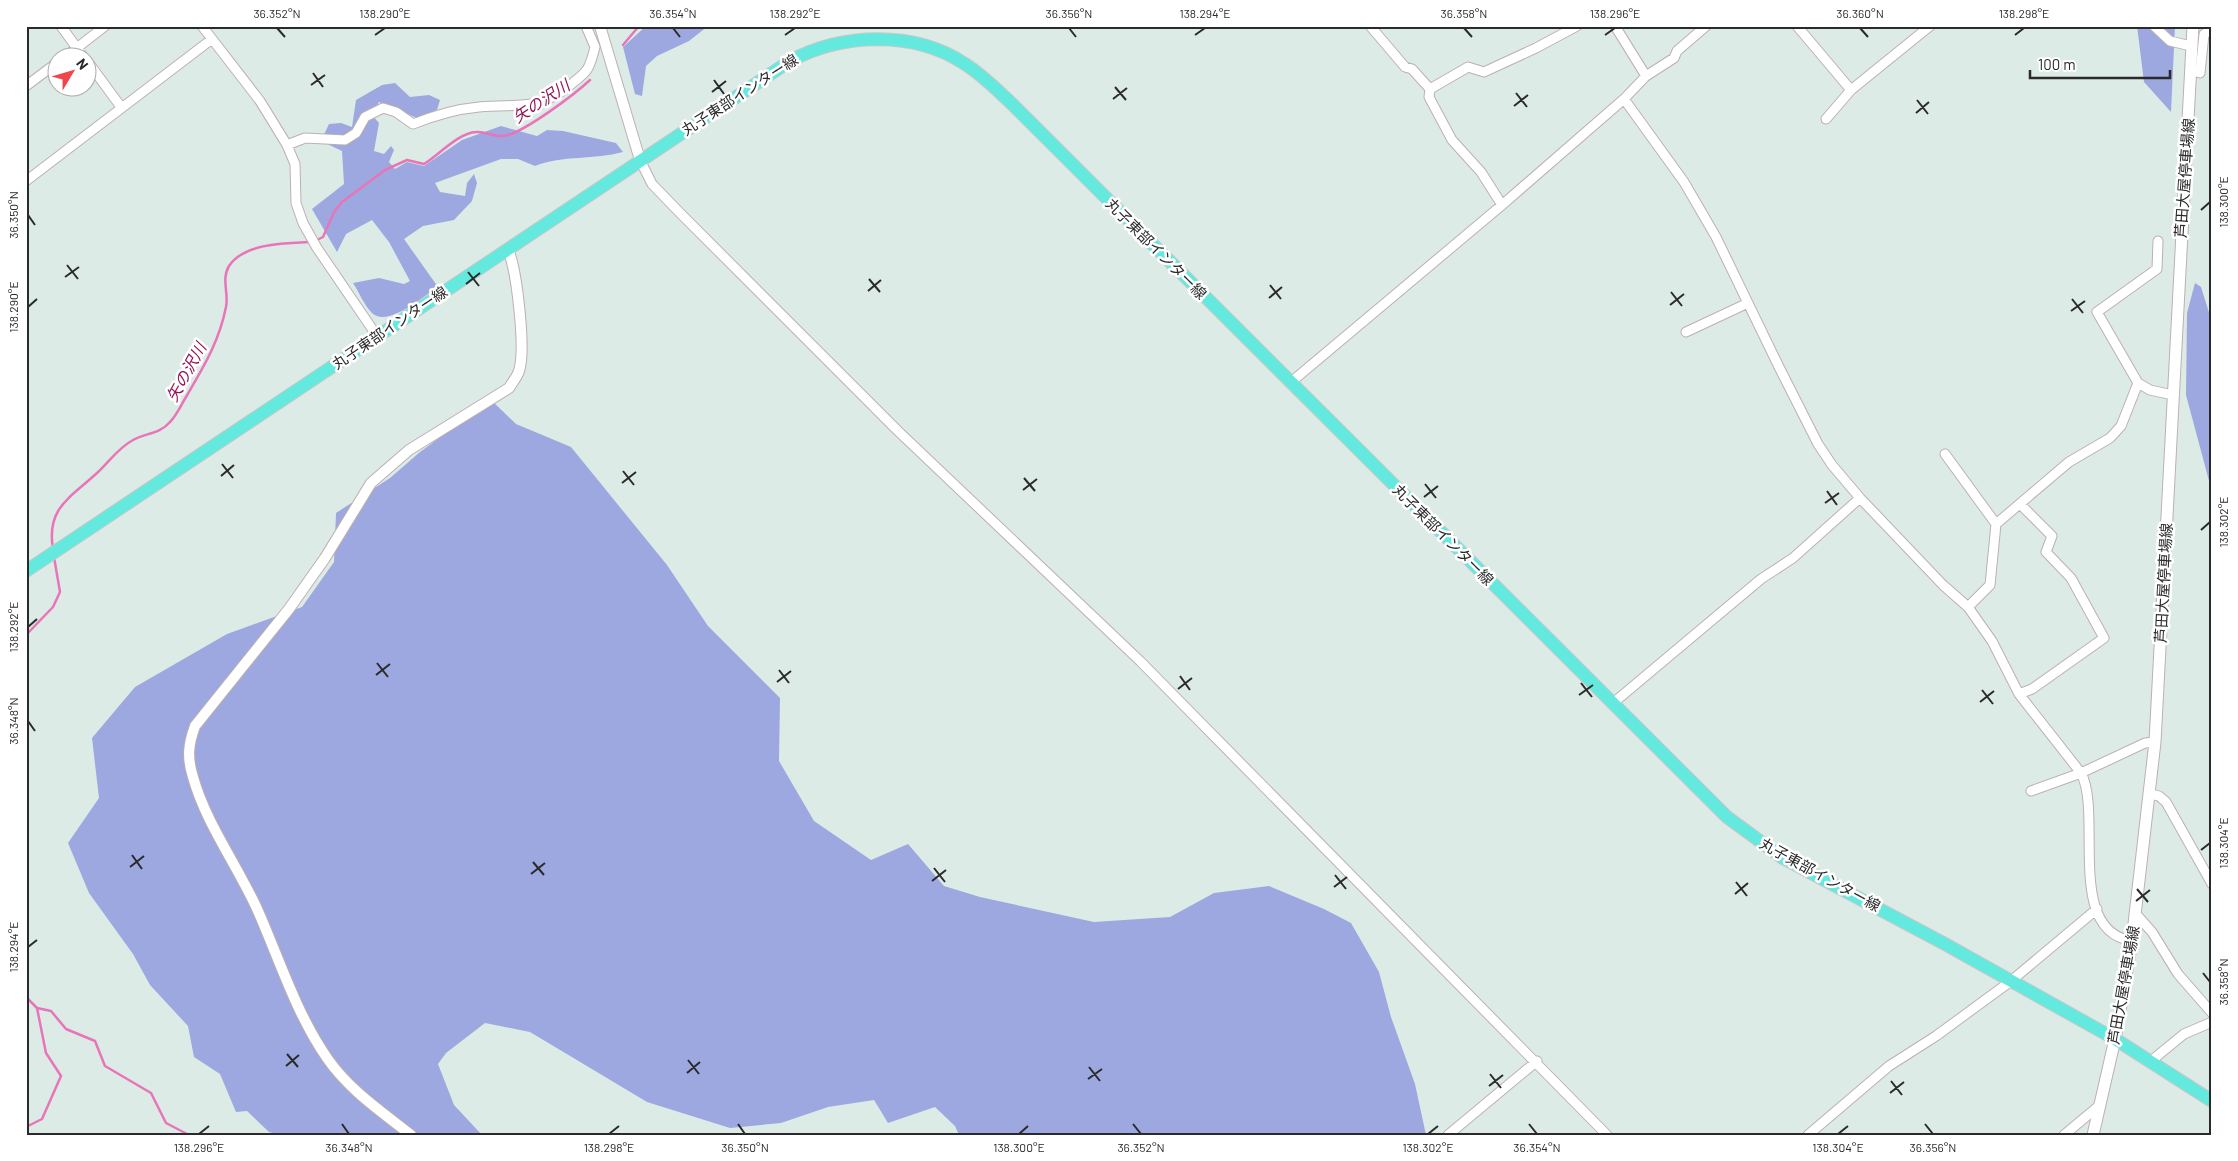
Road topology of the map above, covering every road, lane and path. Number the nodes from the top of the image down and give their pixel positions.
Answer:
1 (61, 26) edge
2 (105, 26) edge
3 (202, 26) edge
4 (586, 26) edge
5 (600, 26) edge
6 (1577, 26) edge
7 (1615, 26) edge
8 (1706, 26) edge
9 (1797, 26) edge
10 (1930, 26) edge
11 (2154, 26) edge
12 (2193, 26) edge
13 (1371, 27) edge
14 (2212, 30) edge
15 (212, 39) junction
16 (2191, 46) junction
17 (77, 48) joint
18 (48, 70) edge
19 (2192, 71) junction
20 (98, 76) edge
21 (1646, 76) junction
22 (26, 86) edge
23 (1430, 89) junction
24 (1850, 90) junction
25 (1624, 99) junction
26 (121, 107) junction
27 (1826, 119) dead end
28 (287, 144) junction
29 (640, 160) junction
30 (26, 181) edge
31 (1502, 204) junction
32 (2158, 241) dead end
33 (508, 249) junction
34 (1748, 303) junction
35 (1686, 332) dead end
36 (377, 336) junction
37 (1290, 383) junction
38 (2138, 383) junction
39 (2173, 395) junction
40 (1945, 454) dead end
41 (1860, 498) junction
42 (2020, 504) junction
43 (1996, 524) junction
44 (26, 572) edge
45 (1968, 607) junction
46 (2019, 694) junction
47 (1612, 704) junction
48 (2155, 742) junction
49 (2081, 773) junction
50 (2031, 791) dead end
51 (2150, 794) junction
52 (2212, 884) edge
53 (2097, 909) junction
54 (2136, 914) junction
55 (2132, 941) junction
56 (2011, 981) junction
57 (2212, 1013) edge
58 (2212, 1022) edge
59 (2115, 1039) junction
60 (1536, 1061) junction
61 (2152, 1061) junction
62 (2212, 1101) edge
63 (2100, 1105) junction
64 (411, 1135) edge
65 (1448, 1135) edge
66 (1607, 1135) edge
67 (1808, 1135) edge
68 (2064, 1135) edge
69 (2093, 1135) edge

1 - 17 street
2 - 17 street
3 - 15 street
4 - 28 street
5 - 29 street
6 - 23 street
7 - 21 street
8 - 21 street
9 - 24 street
10 - 24 street
11 - 16 street
12 - 16 main road, 芦田大屋停車場線
13 - 23 street
14 - 19 street
15 - 26 street
15 - 28 street
16 - 19 main road, 芦田大屋停車場線
18 - 22 street
19 - 39 main road, 芦田大屋停車場線
20 - 26 street
21 - 25 street
23 - 31 street
24 - 27 street
25 - 31 street
25 - 34 street
26 - 30 street
28 - 36 street
29 - 33 main road, 丸子東部インター線
29 - 37 main road, 丸子東部インター線
29 - 60 street
31 - 37 street
32 - 38 street
33 - 36 main road, 丸子東部インター線
33 - 64 street
34 - 35 street
34 - 41 street
36 - 44 main road, 丸子東部インター線
37 - 47 main road, 丸子東部インター線
38 - 39 street
38 - 42 street
39 - 48 main road, 芦田大屋停車場線
40 - 43 street
41 - 45 street
41 - 47 street
42 - 43 street
42 - 46 street
43 - 45 street
45 - 46 street
46 - 49 street
47 - 56 main road, 丸子東部インター線
48 - 49 street
48 - 51 main road, 芦田大屋停車場線
49 - 50 street
49 - 53 street
51 - 52 street
51 - 54 main road, 芦田大屋停車場線
53 - 55 street
53 - 56 street
54 - 55 main road, 芦田大屋停車場線
54 - 57 street
55 - 59 main road, 芦田大屋停車場線
56 - 59 main road, 丸子東部インター線
56 - 67 street
58 - 61 street
59 - 61 main road, 丸子東部インター線
59 - 63 main road, 芦田大屋停車場線
60 - 65 street
60 - 66 street
61 - 62 main road, 丸子東部インター線
63 - 68 street
63 - 69 main road, 芦田大屋停車場線

